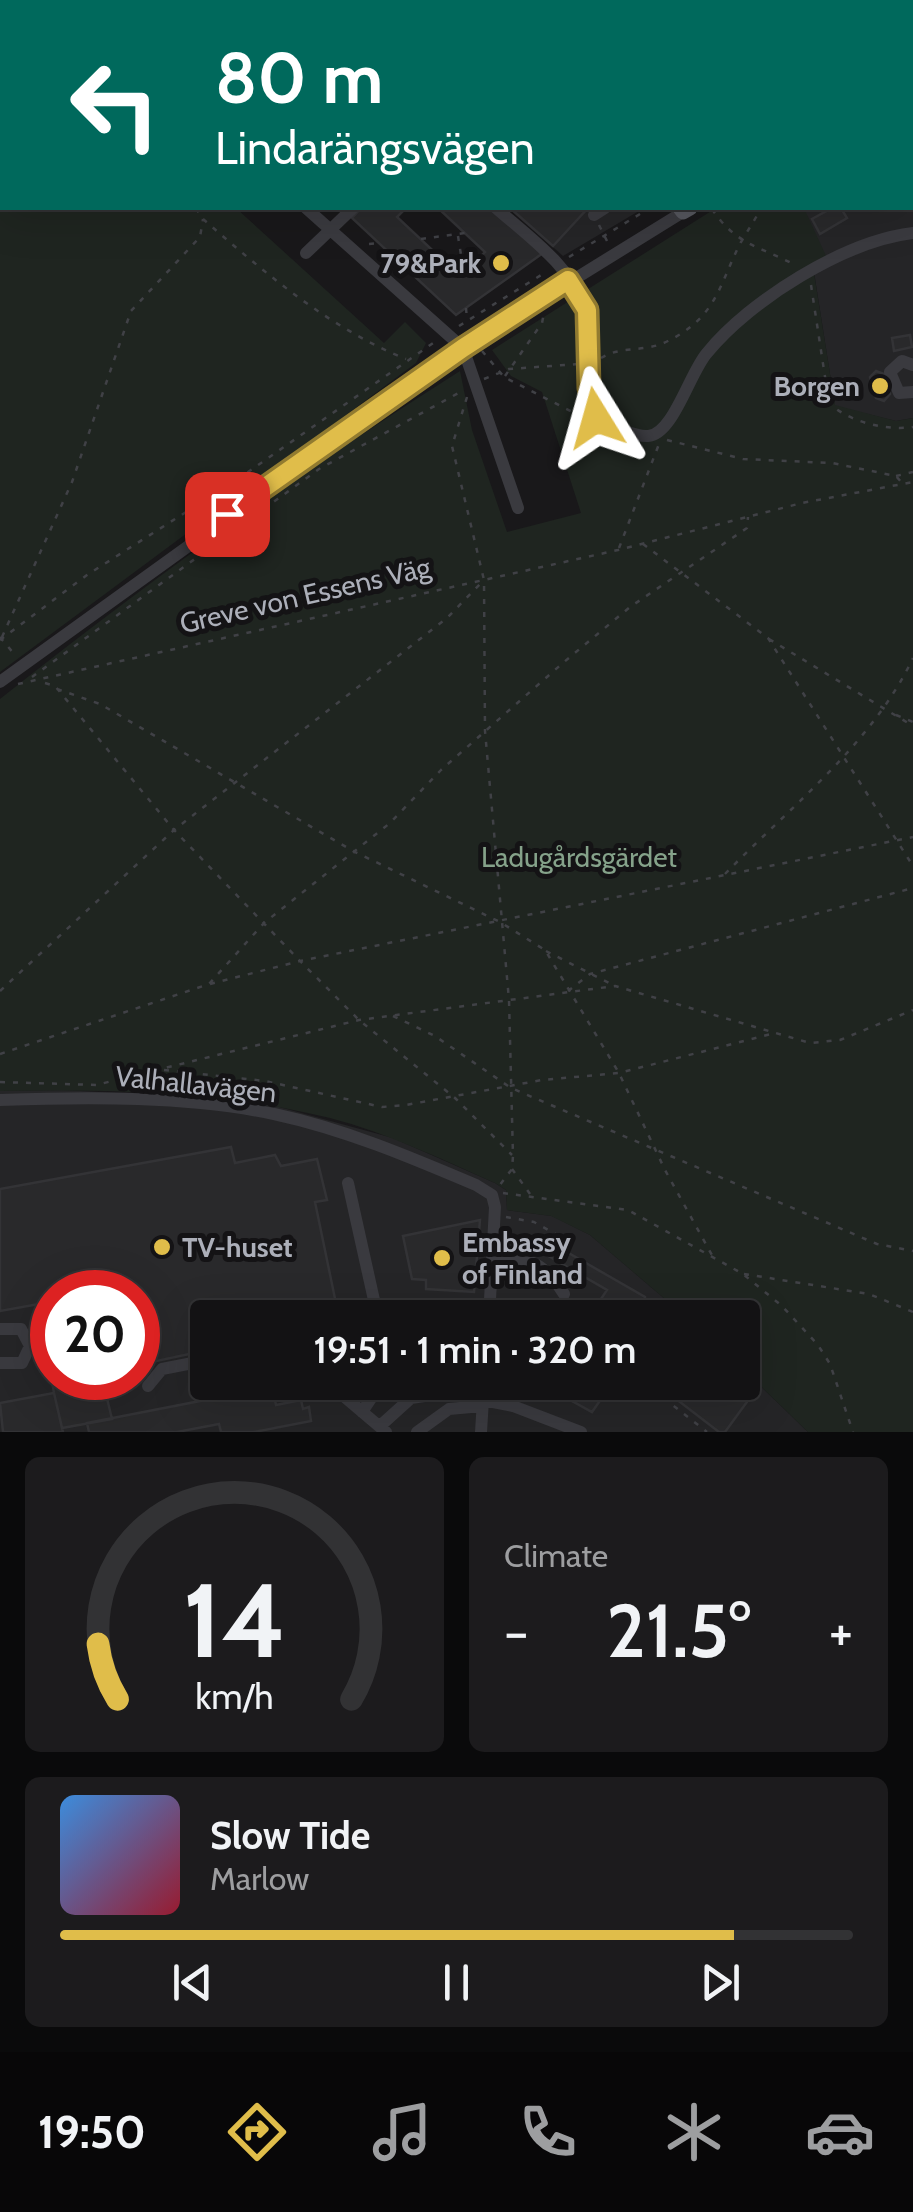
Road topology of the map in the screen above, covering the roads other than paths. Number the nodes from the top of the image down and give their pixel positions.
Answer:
1 (308, 210) edge
2 (350, 210) edge
3 (498, 210) edge
4 (682, 210) edge
5 (328, 228) junction
6 (913, 233) edge
7 (306, 253) dead end
8 (568, 280) junction
9 (463, 348) junction
10 (913, 365) edge
11 (913, 392) edge
12 (518, 508) dead end
13 (3, 679) edge
14 (0, 1100) edge
15 (348, 1183) dead end
16 (493, 1256) junction
17 (564, 1294) dead end
18 (374, 1300) edge
19 (490, 1300) edge
20 (0, 1329) edge
21 (0, 1363) edge
22 (190, 1364) edge
23 (160, 1371) edge
24 (354, 1400) edge
25 (370, 1400) edge
26 (408, 1400) edge
27 (469, 1400) edge
28 (483, 1400) edge
29 (498, 1400) edge
30 (362, 1412) junction
31 (383, 1429) edge
32 (417, 1432) edge
33 (480, 1432) edge
34 (581, 1432) edge

1 - 5 street
2 - 5 street
3 - 8 street
4 - 8 street
5 - 7 street
5 - 9 street
6 - 8 street
8 - 9 street
9 - 12 street
9 - 13 street
10 - 11 street
14 - 16 street, Valhallavägen
15 - 18 street
16 - 17 street
16 - 19 street
20 - 21 street
22 - 23 street
24 - 30 street
25 - 30 street
26 - 31 street
27 - 32 street
28 - 33 street
29 - 34 street
30 - 31 street

